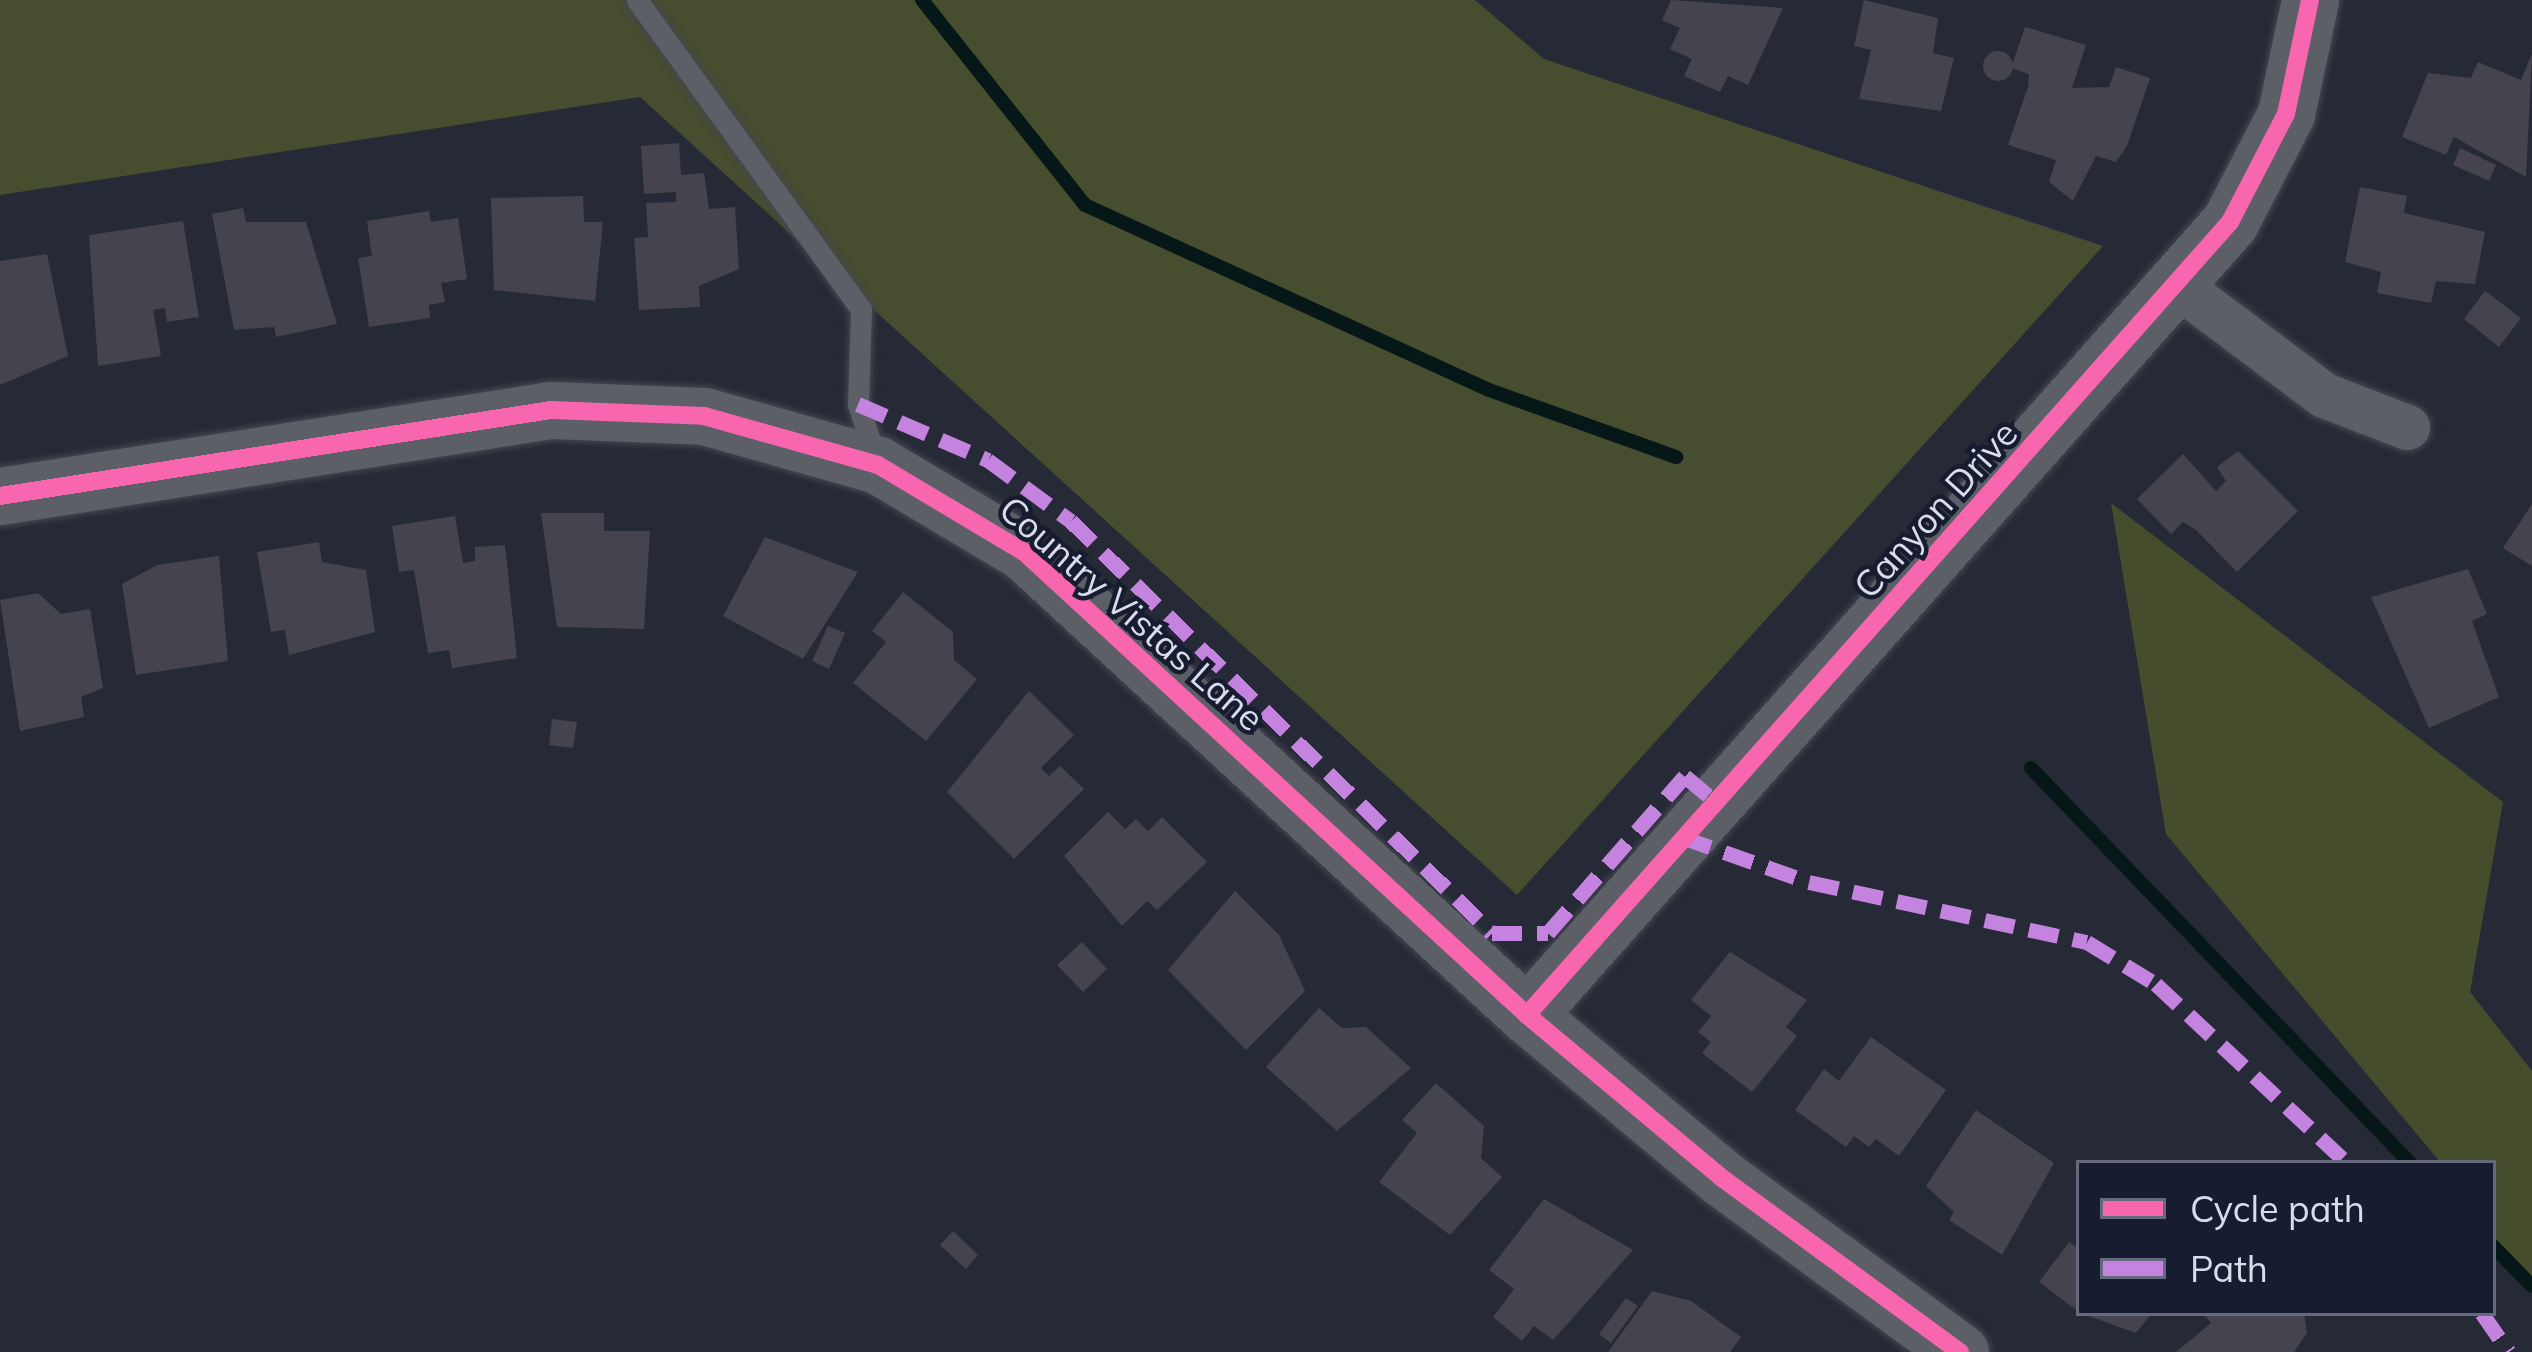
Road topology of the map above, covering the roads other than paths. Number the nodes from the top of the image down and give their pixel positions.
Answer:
1 (637, 0) edge
2 (2310, 0) edge
3 (2176, 284) junction
4 (2407, 427) dead end
5 (878, 466) junction
6 (0, 496) edge
7 (1528, 1015) junction
8 (1960, 1352) edge

1 - 5 lane
2 - 3 street, Canyon Drive
3 - 4 street
3 - 7 street, Canyon Drive
5 - 6 street, Country Vistas Lane
5 - 7 street, Country Vistas Lane
7 - 8 street, Country Vistas Lane

